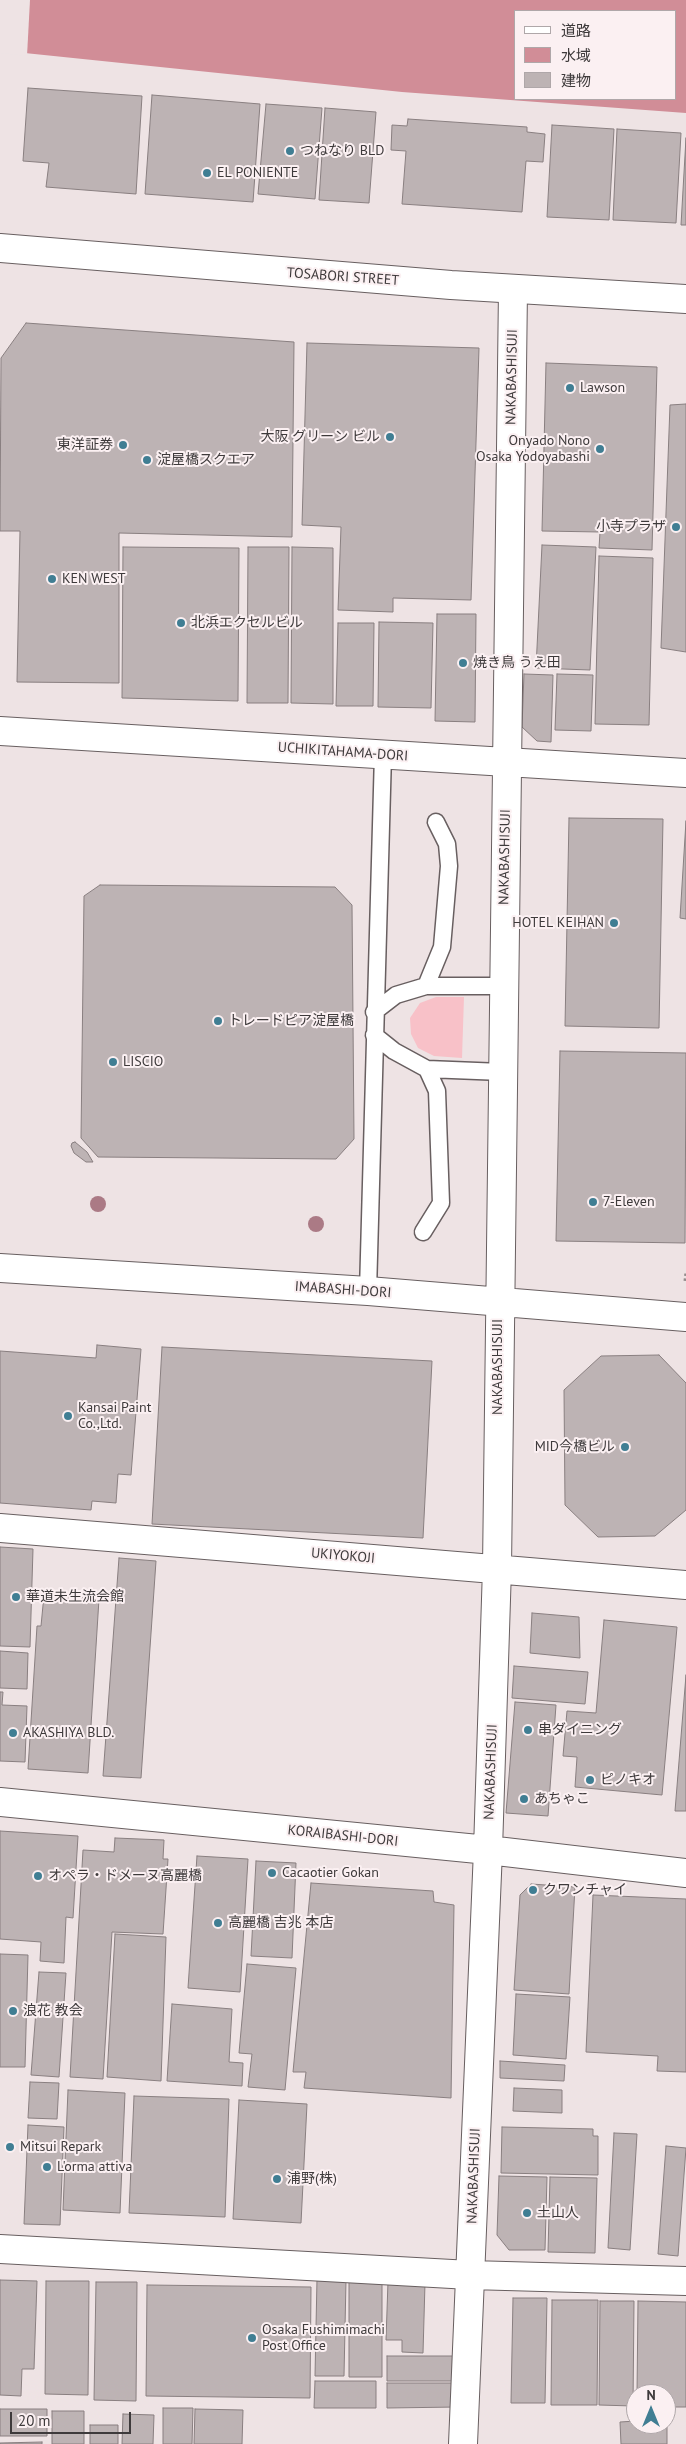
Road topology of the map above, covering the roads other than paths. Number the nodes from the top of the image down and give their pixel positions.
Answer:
1 (0, 248) edge
2 (513, 289) junction
3 (686, 299) edge
4 (0, 731) edge
5 (383, 754) junction
6 (507, 762) junction
7 (686, 772) edge
8 (436, 822) dead end
9 (426, 986) junction
10 (503, 986) junction
11 (374, 1012) junction
12 (374, 1034) junction
13 (427, 1069) junction
14 (502, 1072) junction
15 (424, 1232) dead end
16 (0, 1268) edge
17 (368, 1291) junction
18 (499, 1302) junction
19 (686, 1317) edge
20 (0, 1528) edge
21 (497, 1568) junction
22 (686, 1584) edge
23 (0, 1802) edge
24 (488, 1850) junction
25 (686, 1873) edge
26 (0, 2249) edge
27 (470, 2275) junction
28 (686, 2281) edge
29 (463, 2444) edge

1 - 2 street, TOSABORI STREET
2 - 3 street, TOSABORI STREET
2 - 6 street, NAKABASHISUJI
4 - 5 street, UCHIKITAHAMA-DORI
5 - 6 street, UCHIKITAHAMA-DORI
5 - 11 lane
6 - 7 street, UCHIKITAHAMA-DORI
6 - 10 street, NAKABASHISUJI
8 - 9 lane
9 - 10 lane
9 - 11 lane
10 - 14 street, NAKABASHISUJI
11 - 12 lane
12 - 13 lane
12 - 17 lane
13 - 14 lane
13 - 15 lane
14 - 18 street, NAKABASHISUJI
16 - 17 street, IMABASHI-DORI
17 - 18 street, IMABASHI-DORI
18 - 19 street, IMABASHI-DORI
18 - 21 street, NAKABASHISUJI
20 - 21 street, UKIYOKOJI
21 - 22 street, UKIYOKOJI
21 - 24 street, NAKABASHISUJI
23 - 24 street, KORAIBASHI-DORI
24 - 25 street, KORAIBASHI-DORI
24 - 27 street, NAKABASHISUJI
26 - 27 street
27 - 28 street
27 - 29 street, NAKABASHISUJI

